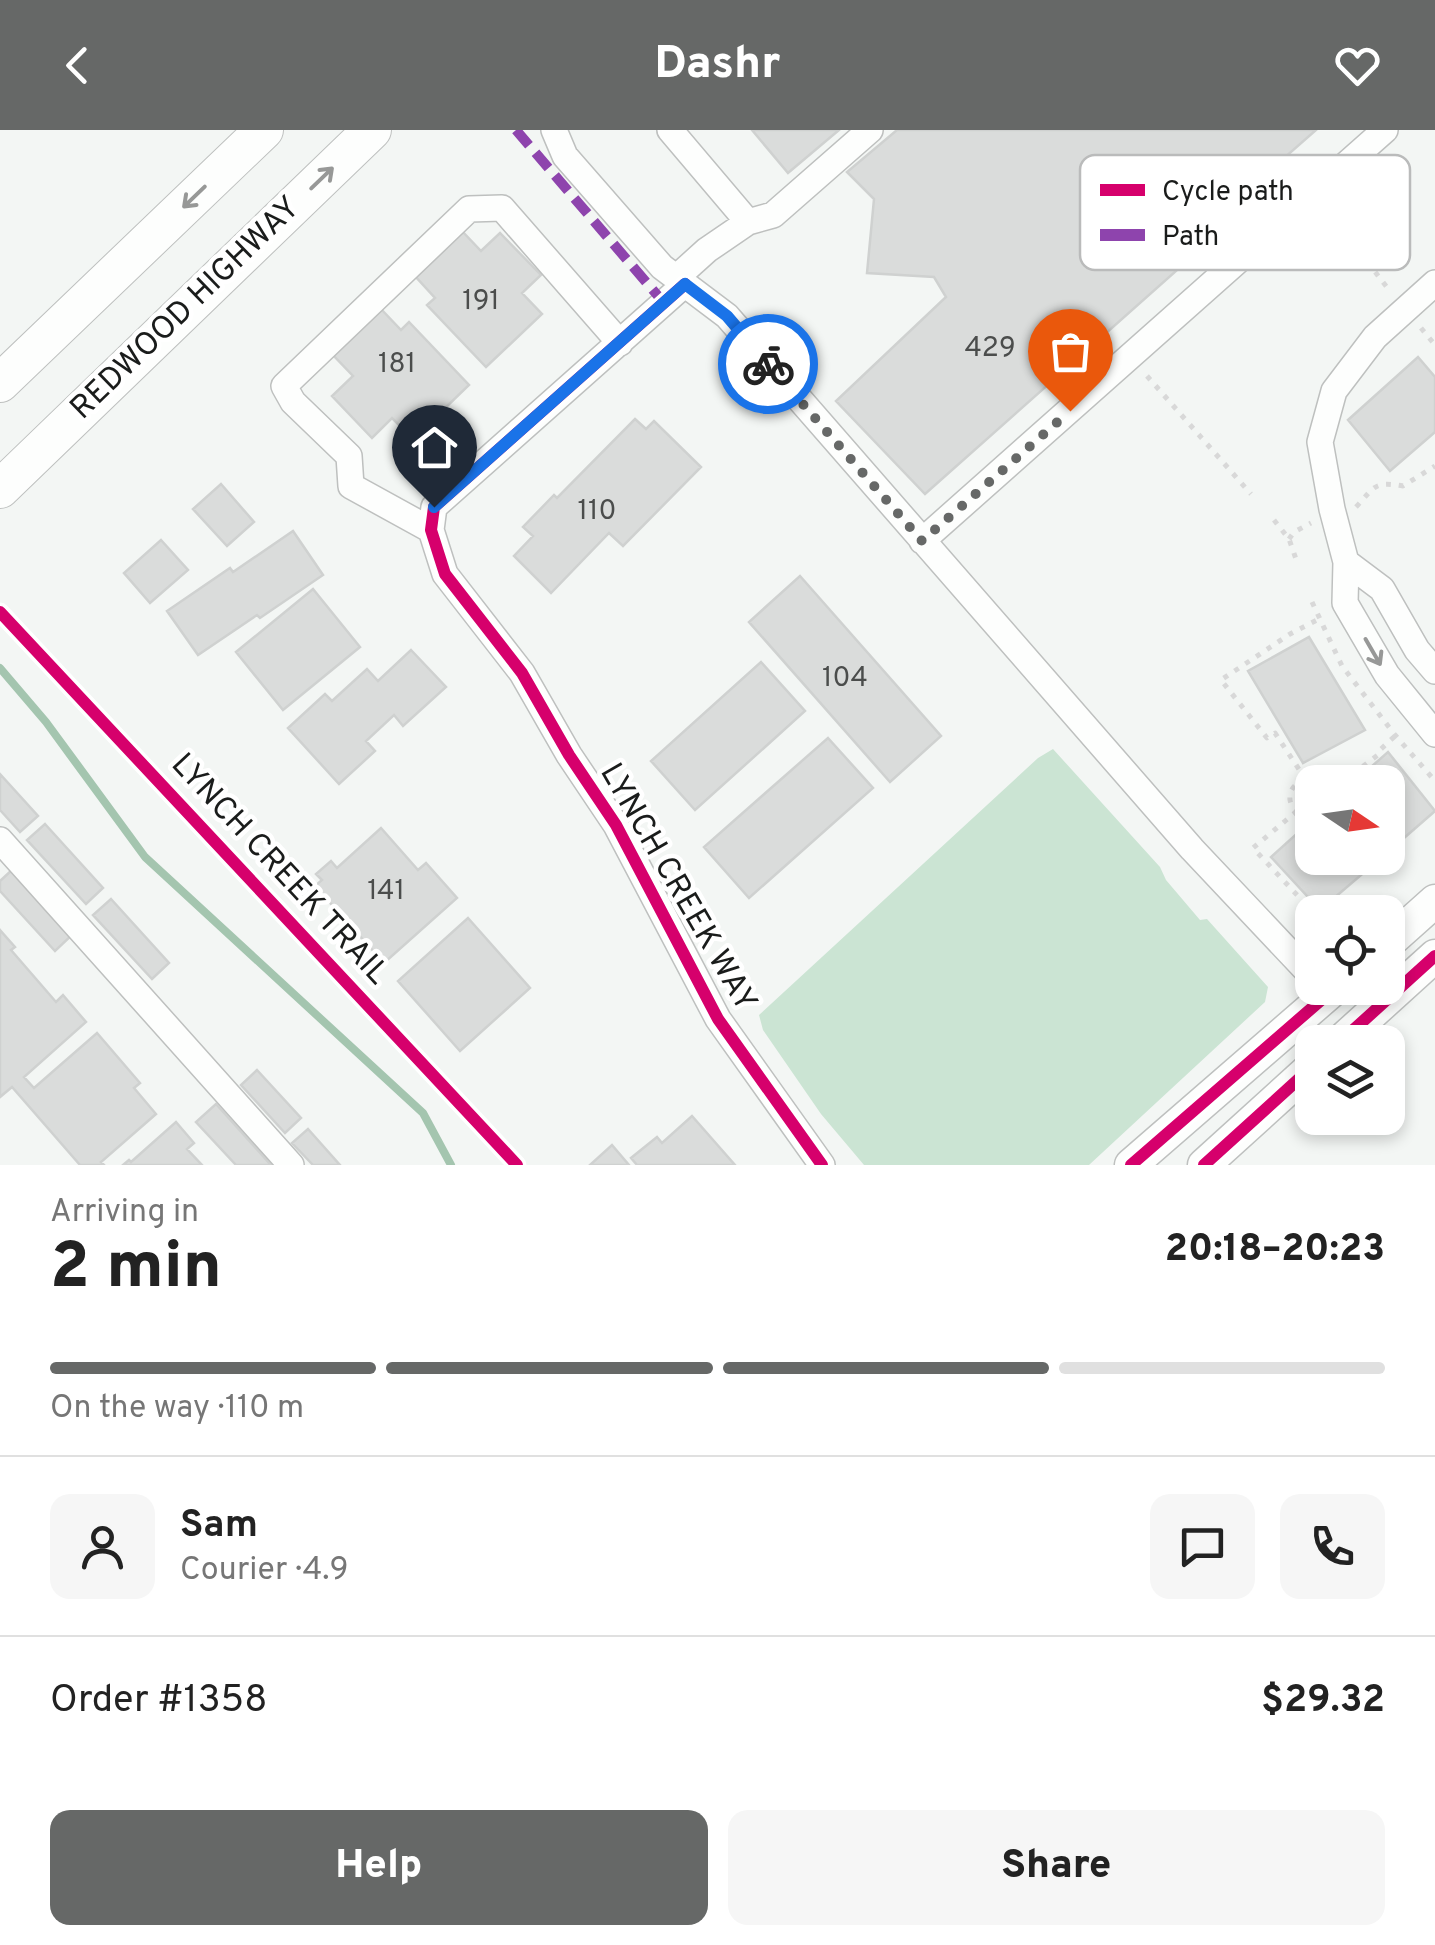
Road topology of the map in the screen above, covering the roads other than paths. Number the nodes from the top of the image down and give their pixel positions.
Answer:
1 (264, 130) edge
2 (372, 130) edge
3 (554, 130) edge
4 (670, 130) edge
5 (870, 130) edge
6 (1385, 130) edge
7 (1357, 155) edge
8 (748, 222) junction
9 (1227, 270) edge
10 (681, 281) junction
11 (1435, 282) edge
12 (620, 343) junction
13 (0, 383) edge
14 (0, 488) edge
15 (432, 530) junction
16 (922, 541) junction
17 (1346, 562) junction
18 (1435, 671) edge
19 (1435, 734) edge
20 (0, 840) edge
21 (1435, 902) edge
22 (1405, 928) edge
23 (1435, 956) edge
24 (1295, 958) edge
25 (1304, 1005) edge
26 (1359, 1025) edge
27 (1295, 1082) edge
28 (290, 1165) edge
29 (822, 1165) edge
30 (1131, 1165) edge
31 (1204, 1165) edge

1 -> 13 highway
14 -> 2 highway, REDWOOD HIGHWAY
3 - 10 street
4 - 8 street
5 - 8 street
6 - 7 street
8 - 10 street
9 - 16 street
10 - 12 street
10 - 16 street
11 - 17 street
12 - 15 street
12 - 15 street
15 - 29 street, LYNCH CREEK WAY
16 - 24 street
17 - 18 street
17 -> 19 street
20 - 28 street
21 - 22 main road
23 - 26 main road
25 - 30 main road
27 - 31 main road

